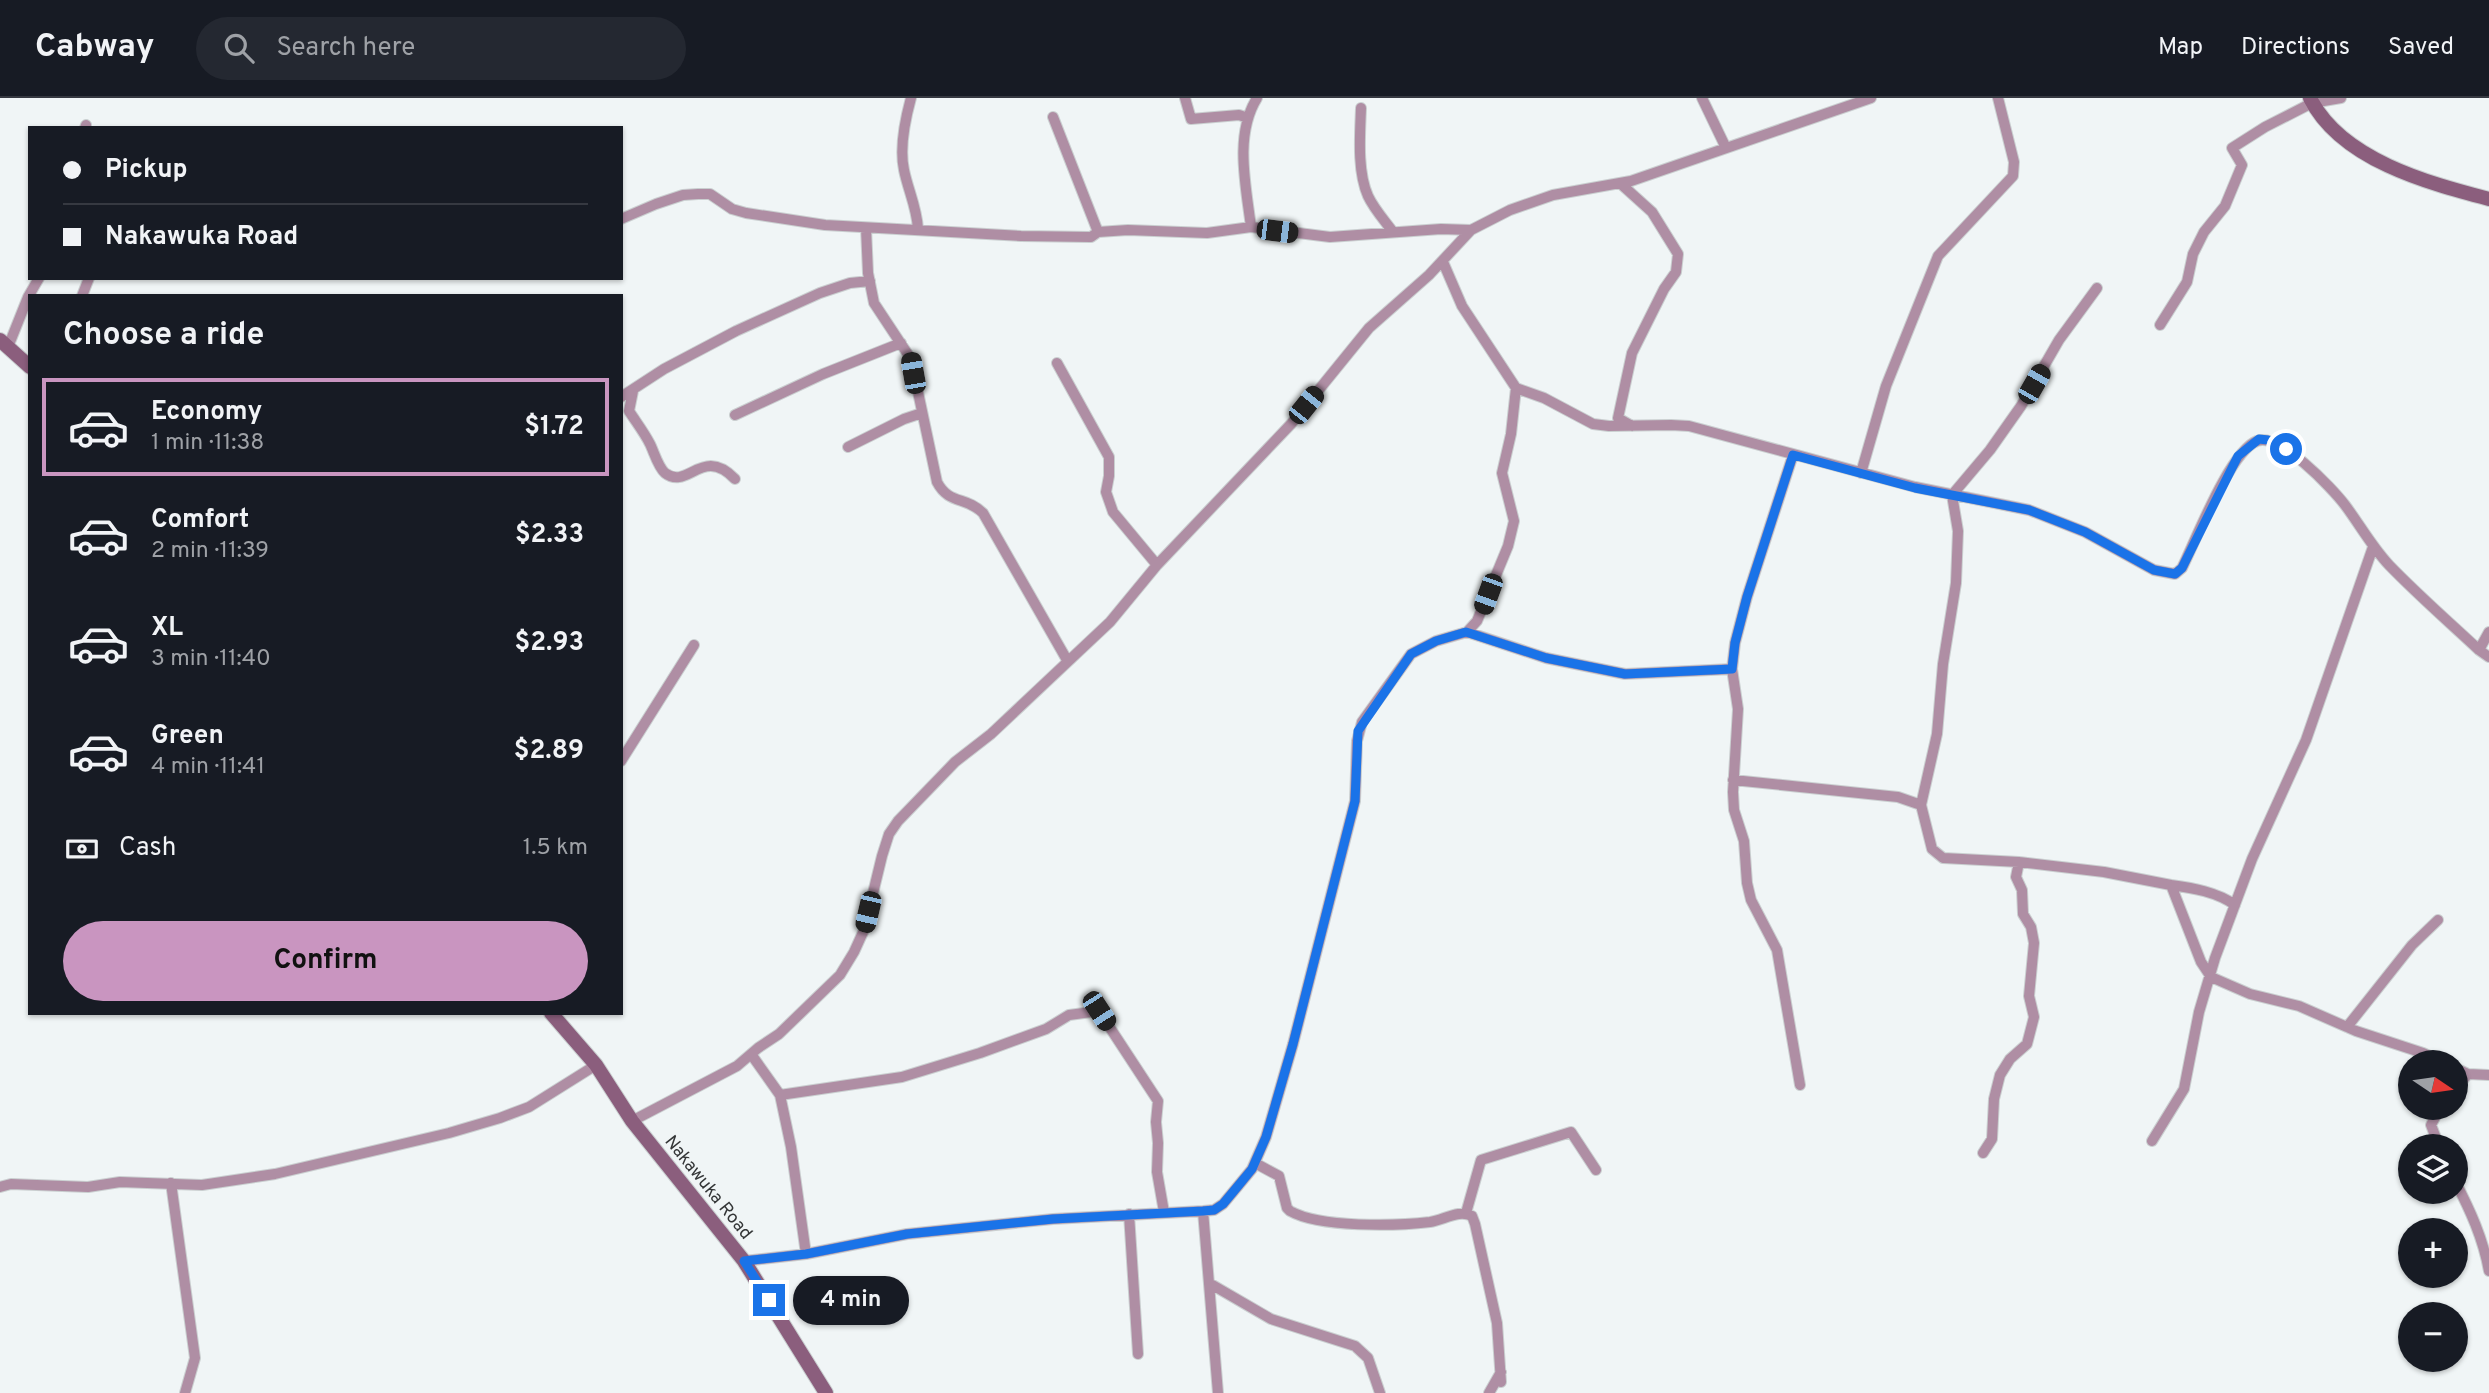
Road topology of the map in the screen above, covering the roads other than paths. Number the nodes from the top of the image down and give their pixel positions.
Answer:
1 (911, 98) edge
2 (1185, 98) edge
3 (1257, 98) edge
4 (1702, 98) edge
5 (1871, 98) edge
6 (1998, 98) edge
7 (2341, 98) edge
8 (2311, 101) edge
9 (1362, 108) dead end
10 (1053, 117) dead end
11 (1248, 118) junction
12 (1726, 148) junction
13 (1621, 184) junction
14 (2489, 199) edge
15 (623, 218) edge
16 (1251, 227) junction
17 (866, 228) junction
18 (918, 229) junction
19 (1441, 229) junction
20 (1471, 230) junction
21 (1098, 232) junction
22 (1393, 232) junction
23 (1453, 249) junction
24 (1443, 262) junction
25 (870, 281) junction
26 (2097, 288) dead end
27 (28, 297) edge
28 (2160, 325) dead end
29 (4, 343) edge
30 (901, 343) junction
31 (1057, 363) dead end
32 (28, 365) edge
33 (1516, 388) junction
34 (633, 391) junction
35 (623, 396) edge
36 (922, 413) junction
37 (735, 415) dead end
38 (1633, 426) junction
39 (848, 447) dead end
40 (1793, 455) junction
41 (1861, 473) junction
42 (734, 479) dead end
43 (1952, 495) junction
44 (2373, 547) junction
45 (1157, 565) junction
46 (1466, 632) junction
47 (2489, 632) edge
48 (694, 645) dead end
49 (2479, 650) junction
50 (2489, 657) edge
51 (1066, 660) junction
52 (1732, 669) junction
53 (623, 758) edge
54 (1733, 780) junction
55 (1921, 805) junction
56 (2019, 862) junction
57 (2171, 885) junction
58 (2235, 905) junction
59 (2438, 920) dead end
60 (2211, 977) junction
61 (553, 1015) edge
62 (2347, 1027) junction
63 (2414, 1050) edge
64 (751, 1054) junction
65 (596, 1065) junction
66 (2468, 1074) edge
67 (2489, 1075) edge
68 (1800, 1085) dead end
69 (780, 1095) junction
70 (632, 1121) junction
71 (2152, 1141) dead end
72 (1983, 1153) dead end
73 (1255, 1163) junction
74 (1596, 1170) dead end
75 (171, 1183) junction
76 (0, 1187) edge
77 (2467, 1204) edge
78 (1203, 1211) junction
79 (1164, 1212) junction
80 (1466, 1213) junction
81 (1129, 1214) junction
82 (806, 1254) junction
83 (744, 1261) junction
84 (2489, 1270) edge
85 (1209, 1283) junction
86 (1138, 1354) dead end
87 (185, 1393) edge
88 (826, 1393) edge
89 (1218, 1393) edge
90 (1380, 1393) edge
91 (1489, 1393) edge

1 - 18 street
2 - 11 street
3 - 11 street
4 - 12 street
5 - 12 street
6 - 41 street
7 - 8 street
8 - 14 main road
8 - 28 street
9 - 22 street
10 - 21 street
11 - 16 street
12 - 13 street
13 - 20 street
13 - 38 street
15 - 17 street
16 - 21 street
16 - 22 street
17 - 18 street
17 - 25 street
18 - 21 street
19 - 20 street
19 - 22 street
19 - 23 street
20 - 23 street
23 - 24 street
24 - 33 street
24 - 45 street
25 - 30 street
25 - 34 street
26 - 43 street
27 - 29 street
29 - 32 main road
30 - 36 street
30 - 37 street
31 - 45 street
33 - 38 street
33 - 46 street
34 - 35 street
34 - 42 street
36 - 39 street
36 - 51 street
38 - 40 street
40 - 41 street
40 - 52 street
41 - 43 street
43 - 44 street
43 - 55 street
44 - 49 street
44 - 58 street
45 - 51 street
46 - 52 street
46 - 73 street
47 - 49 street
48 - 53 street
49 - 50 street
51 - 64 street
52 - 54 street
54 - 55 street
54 - 68 street
55 - 56 street
56 - 57 street
56 - 72 street
57 - 58 street
57 - 60 street
58 - 60 street
59 - 62 street
60 - 62 street
60 - 71 street
61 - 65 main road, Nakawuka Road
62 - 63 street
64 - 69 street
64 - 70 street
65 - 70 main road, Nakawuka Road
65 - 75 street
66 - 67 street
69 - 79 street
69 - 82 street
70 - 83 main road, Nakawuka Road
73 - 78 street
73 - 80 street
74 - 80 street
75 - 76 street
75 - 87 street
77 - 84 street
78 - 79 street
78 - 85 street
79 - 81 street
80 - 91 street
81 - 82 street
81 - 86 street
82 - 83 street
83 - 88 main road, Nakawuka Road
85 - 89 street
85 - 90 street

